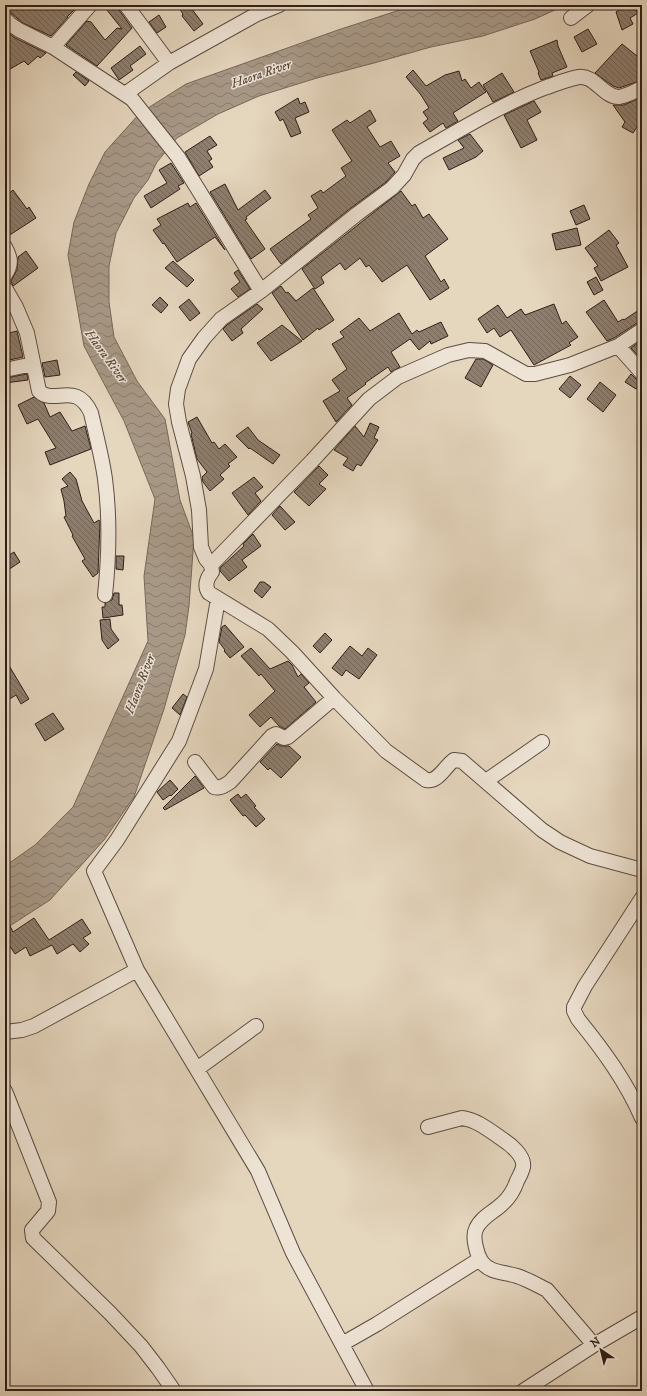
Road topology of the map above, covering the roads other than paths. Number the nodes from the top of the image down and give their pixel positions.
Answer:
1 (90, 5) edge
2 (126, 5) edge
3 (279, 5) edge
4 (588, 5) edge
5 (5, 18) edge
6 (571, 18) dead end
7 (53, 48) junction
8 (169, 62) junction
9 (642, 88) edge
10 (129, 97) junction
11 (5, 247) edge
12 (5, 275) edge
13 (5, 288) edge
14 (261, 290) junction
15 (642, 330) edge
16 (618, 346) junction
17 (33, 364) junction
18 (5, 370) edge
19 (642, 373) edge
20 (211, 565) junction
21 (105, 595) dead end
22 (218, 599) junction
23 (334, 698) junction
24 (542, 742) dead end
25 (195, 762) dead end
26 (486, 781) junction
27 (642, 870) edge
28 (642, 898) edge
29 (137, 970) junction
30 (256, 1026) dead end
31 (5, 1032) edge
32 (196, 1069) junction
33 (5, 1091) edge
34 (642, 1118) edge
35 (428, 1127) dead end
36 (480, 1259) junction
37 (642, 1317) edge
38 (342, 1344) junction
39 (594, 1345) junction
40 (174, 1391) edge
41 (367, 1391) edge
42 (523, 1391) edge

1 - 7 street
2 - 8 street
3 - 8 street
4 - 6 street
5 - 7 street
7 - 10 street
8 - 10 street
9 - 14 street
10 - 14 street
11 - 12 street
13 - 17 street
14 - 20 street
15 - 16 street
16 - 19 street
16 - 20 street
17 - 18 street
17 - 21 street
20 - 22 street
22 - 23 street
22 - 29 street
23 - 25 street
23 - 26 street
24 - 26 street
26 - 27 street
28 - 34 street
29 - 31 street
29 - 32 street
30 - 32 street
32 - 38 street
33 - 40 street
35 - 36 street
36 - 38 street
36 - 39 street
37 - 39 street
38 - 41 street
39 - 42 street

